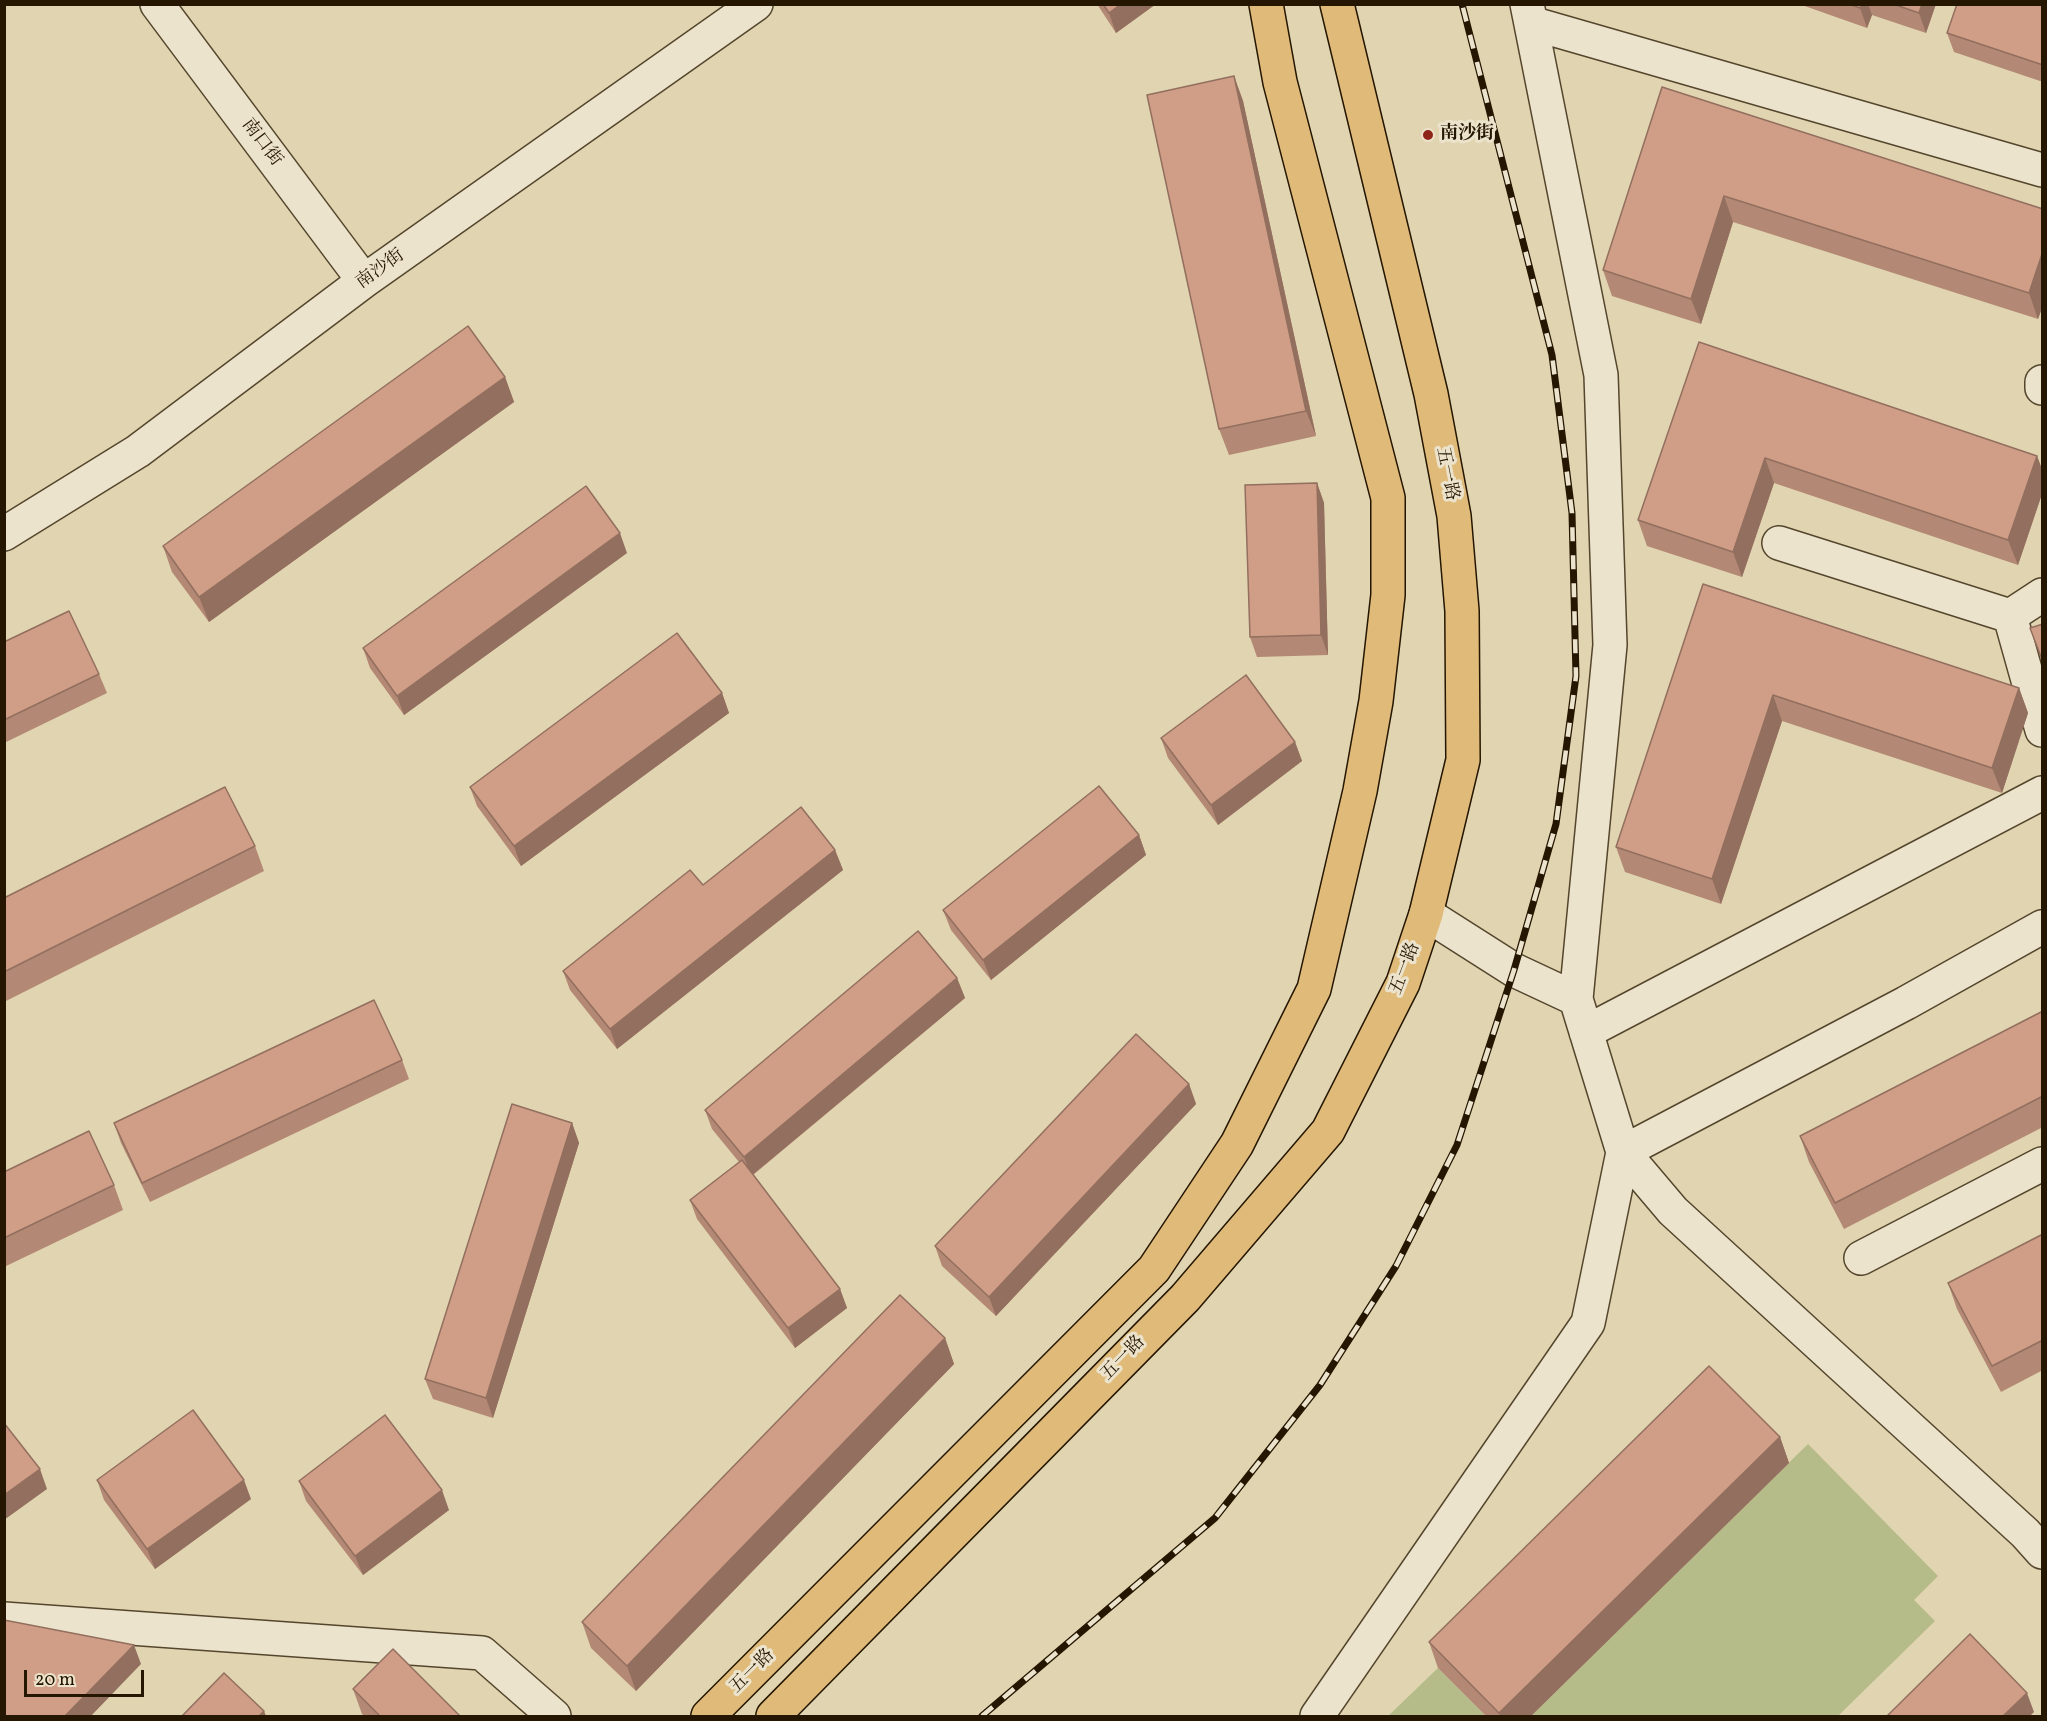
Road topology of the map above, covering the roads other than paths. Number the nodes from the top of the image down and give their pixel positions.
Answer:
1 (157, 4) edge
2 (756, 4) edge
3 (1266, 4) edge
4 (1337, 4) edge
5 (1529, 14) edge
6 (2043, 170) edge
7 (364, 281) junction
8 (2043, 382) edge
9 (2043, 388) edge
10 (4, 534) edge
11 (1779, 543) dead end
12 (2043, 595) edge
13 (2010, 616) junction
14 (2043, 730) edge
15 (2043, 793) edge
16 (1426, 914) junction
17 (2043, 927) edge
18 (1576, 999) junction
19 (1586, 1032) junction
20 (1623, 1152) junction
21 (2043, 1164) edge
22 (1862, 1258) dead end
23 (2037, 1535) edge
24 (4, 1618) edge
25 (554, 1716) edge
26 (708, 1716) edge
27 (773, 1716) edge
28 (1317, 1716) edge

1 - 7 street, 南口街
2 - 7 street, 南沙街
3 - 26 main road, 五一路
4 - 16 main road, 五一路
5 - 6 street
5 - 18 street
7 - 10 street, 南沙街
8 - 9 street
11 - 13 street
12 - 13 street
13 - 14 street
15 - 19 street
16 - 18 street
16 - 27 main road, 五一路
17 - 20 street
18 - 19 street
19 - 20 street
20 - 23 street
20 - 28 street
21 - 22 street
24 - 25 street

